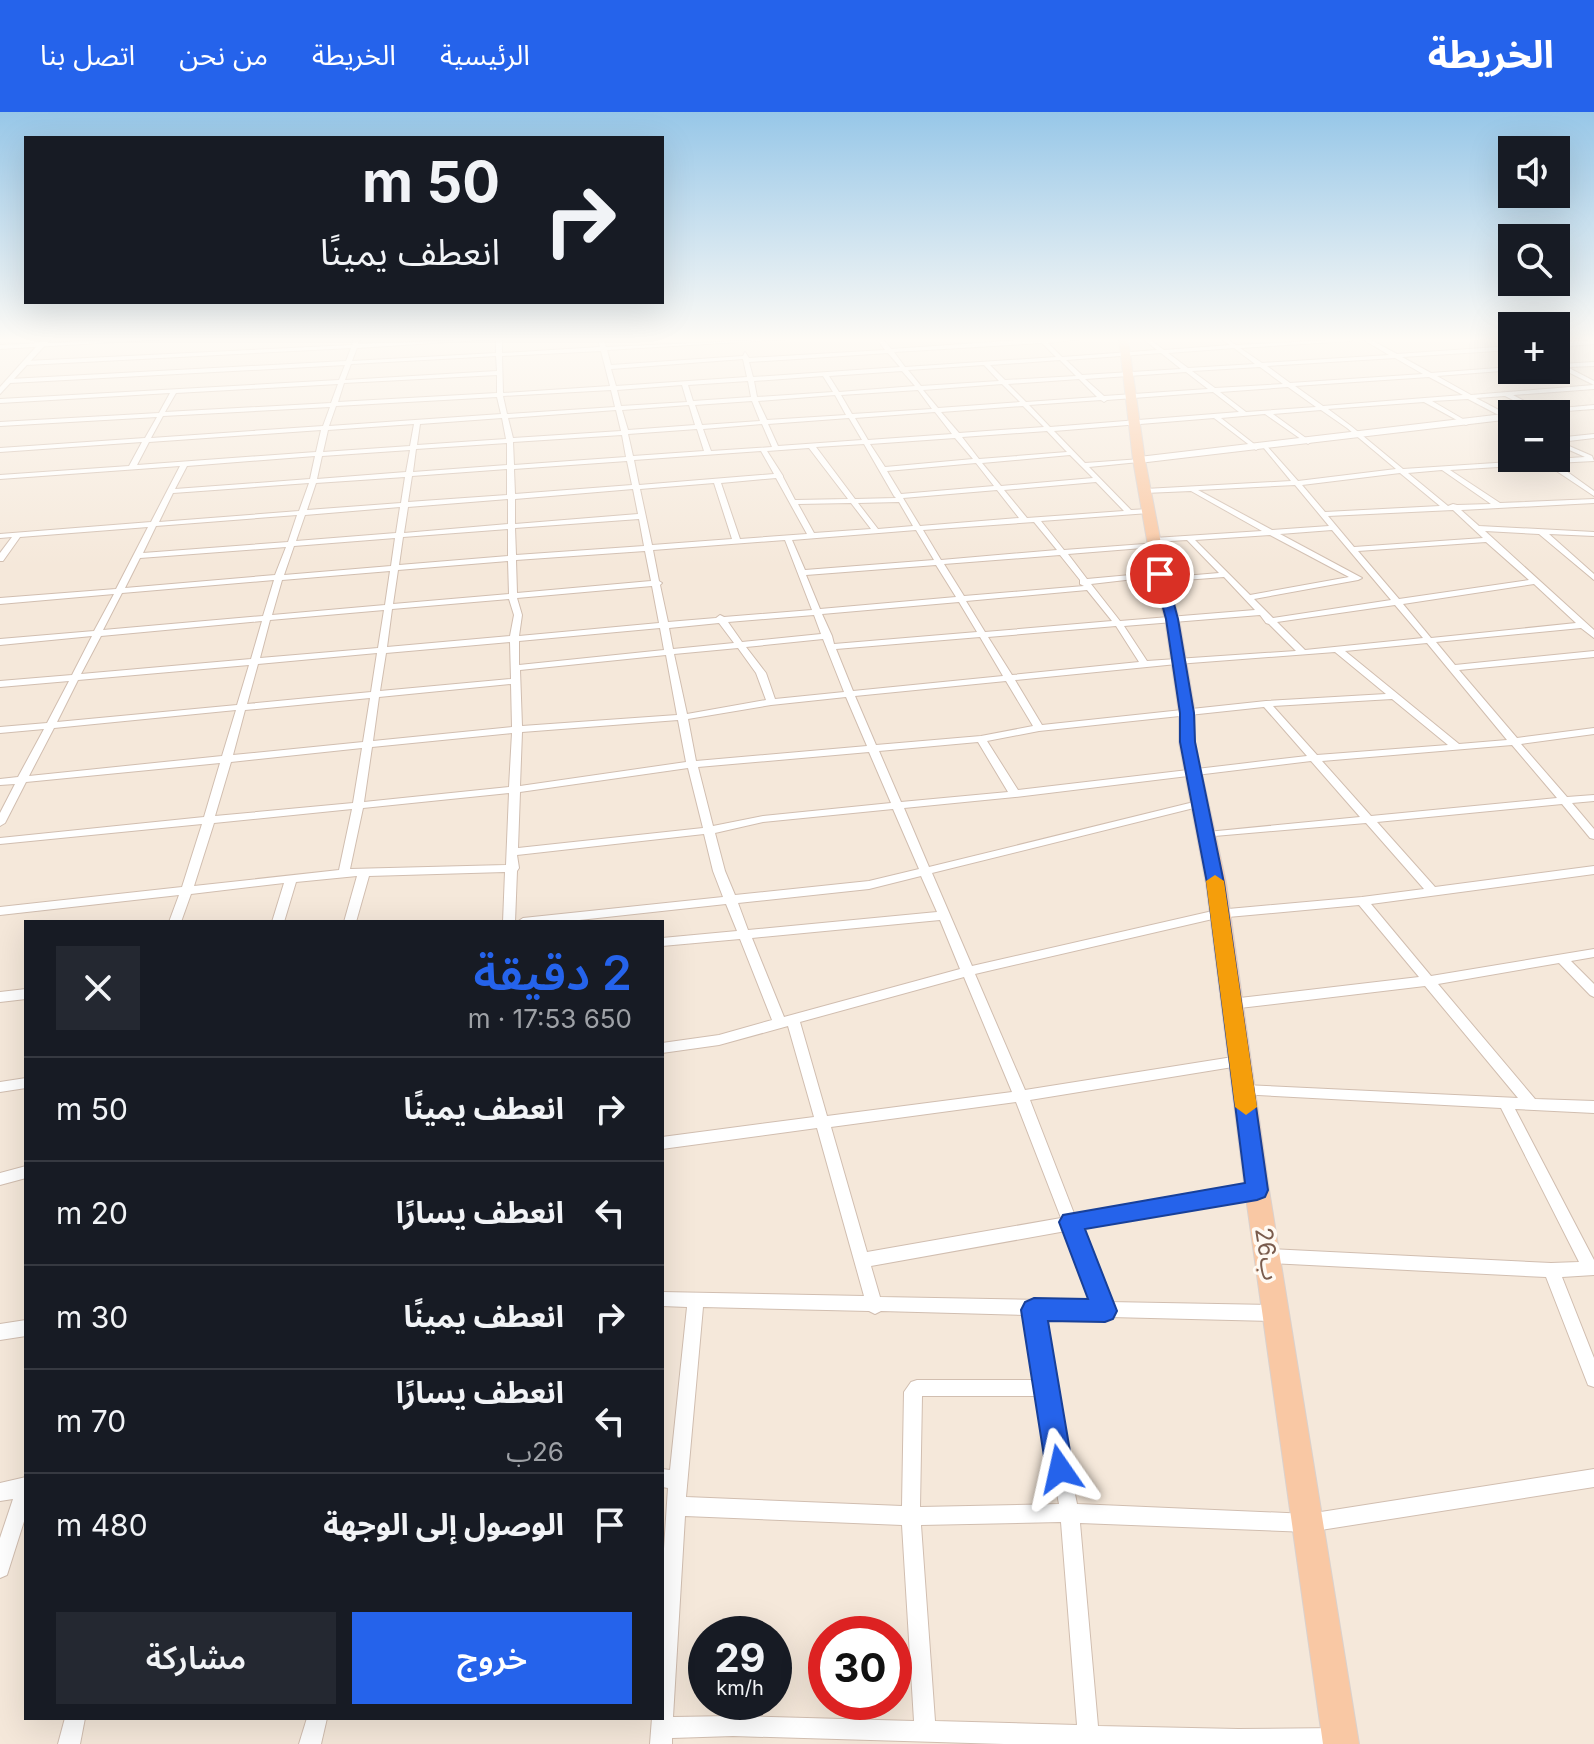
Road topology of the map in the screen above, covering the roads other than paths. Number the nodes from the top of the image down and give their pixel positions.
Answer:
1 (141, 415) edge
2 (158, 415) edge
3 (330, 415) edge
4 (534, 415) edge
5 (620, 415) edge
6 (696, 415) edge
7 (761, 415) edge
8 (850, 415) edge
9 (893, 415) edge
10 (941, 415) edge
11 (1036, 415) edge
12 (1132, 415) edge
13 (1223, 415) edge
14 (1271, 415) edge
15 (1333, 415) edge
16 (1452, 415) edge
17 (1215, 416) junction
18 (504, 417) junction
19 (852, 418) junction
20 (1498, 419) edge
21 (417, 423) junction
22 (1133, 423) junction
23 (1466, 423) junction
24 (0, 424) edge
25 (764, 424) junction
26 (700, 427) junction
27 (325, 429) junction
28 (1049, 429) junction
29 (625, 433) junction
30 (957, 436) junction
31 (1360, 436) junction
32 (1594, 436) edge
33 (1570, 439) edge
34 (147, 440) junction
35 (510, 440) junction
36 (1308, 442) junction
37 (866, 443) junction
38 (811, 446) junction
39 (1261, 447) junction
40 (413, 448) junction
41 (1570, 448) edge
42 (763, 449) junction
43 (776, 449) junction
44 (0, 450) edge
45 (708, 453) junction
46 (1073, 453) junction
47 (319, 455) junction
48 (629, 459) junction
49 (1594, 459) edge
50 (1139, 460) junction
51 (977, 461) junction
52 (1570, 461) edge
53 (184, 465) junction
54 (1085, 465) junction
55 (1498, 465) edge
56 (1443, 468) junction
57 (131, 469) junction
58 (510, 469) junction
59 (883, 469) junction
60 (1399, 471) junction
61 (1562, 472) edge
62 (410, 476) junction
63 (780, 476) junction
64 (0, 477) edge
65 (1099, 480) junction
66 (313, 482) junction
67 (717, 482) junction
68 (1299, 483) junction
69 (999, 487) junction
70 (636, 488) junction
71 (1191, 490) junction
72 (172, 491) junction
73 (1594, 494) edge
74 (510, 496) junction
75 (899, 498) junction
76 (853, 501) junction
77 (1594, 501) edge
78 (795, 502) junction
79 (405, 503) junction
80 (1141, 505) junction
81 (1498, 505) junction
82 (1448, 506) junction
83 (301, 512) junction
84 (1325, 514) junction
85 (643, 516) junction
86 (1023, 518) junction
87 (1035, 518) junction
88 (157, 523) junction
89 (511, 525) junction
90 (918, 528) junction
91 (1335, 528) junction
92 (1475, 528) junction
93 (875, 530) junction
94 (1541, 531) junction
95 (1272, 533) junction
96 (18, 534) junction
97 (1594, 534) edge
98 (399, 535) junction
99 (0, 536) edge
100 (812, 536) junction
101 (788, 538) junction
102 (1190, 539) junction
103 (1486, 540) junction
104 (737, 542) junction
105 (1154, 542) junction
106 (289, 544) junction
107 (650, 548) junction
108 (1352, 549) junction
109 (1061, 552) junction
110 (137, 556) junction
111 (512, 558) junction
112 (0, 559) edge
113 (938, 562) junction
114 (393, 570) junction
115 (802, 573) junction
116 (1224, 575) junction
117 (1372, 576) junction
118 (1160, 577) junction
119 (1356, 578) junction
120 (1594, 578) edge
121 (278, 579) junction
122 (1532, 582) junction
123 (658, 583) junction
124 (1085, 585) junction
125 (121, 591) junction
126 (513, 597) junction
127 (959, 598) junction
128 (1247, 598) junction
129 (0, 601) edge
130 (1395, 601) junction
131 (386, 607) junction
132 (818, 610) junction
133 (1260, 612) junction
134 (267, 618) junction
135 (720, 618) junction
136 (1172, 619) junction
137 (1269, 621) junction
138 (1117, 622) junction
139 (664, 623) junction
140 (1583, 625) junction
141 (100, 632) junction
142 (983, 633) junction
143 (1594, 635) edge
144 (514, 637) junction
145 (1428, 641) junction
146 (0, 642) edge
147 (830, 642) junction
148 (739, 643) junction
149 (380, 648) junction
150 (1338, 650) junction
151 (1303, 653) junction
152 (669, 654) junction
153 (1594, 654) edge
154 (255, 661) junction
155 (1177, 661) junction
156 (1145, 665) junction
157 (514, 668) junction
158 (1451, 668) junction
159 (76, 678) junction
160 (1009, 679) junction
161 (515, 681) junction
162 (0, 684) edge
163 (374, 694) junction
164 (850, 695) junction
165 (1394, 696) junction
166 (771, 702) junction
167 (1266, 704) junction
168 (242, 707) junction
169 (1187, 713) junction
170 (684, 717) junction
171 (51, 726) junction
172 (1039, 728) junction
173 (0, 730) edge
174 (517, 731) junction
175 (1594, 731) edge
176 (981, 739) junction
177 (1514, 742) junction
178 (871, 746) junction
179 (1457, 747) junction
180 (365, 748) junction
181 (1315, 758) junction
182 (225, 761) junction
183 (692, 764) junction
184 (1195, 771) junction
185 (22, 780) junction
186 (0, 782) edge
187 (512, 790) junction
188 (1015, 794) junction
189 (1594, 798) edge
190 (1563, 800) junction
191 (1202, 803) junction
192 (358, 805) junction
193 (899, 805) junction
194 (1367, 818) junction
195 (209, 820) junction
196 (0, 823) edge
197 (711, 830) junction
198 (1207, 835) junction
199 (1594, 836) edge
200 (0, 841) edge
201 (513, 852) junction
202 (513, 868) junction
203 (923, 870) junction
204 (1594, 870) edge
205 (344, 873) junction
206 (364, 873) junction
207 (291, 879) junction
208 (187, 891) junction
209 (1432, 891) junction
210 (728, 901) junction
211 (1362, 901) junction
212 (0, 911) edge
213 (1217, 914) junction
214 (942, 916) junction
215 (631, 917) edge
216 (176, 920) edge
217 (279, 920) edge
218 (351, 920) edge
219 (509, 920) edge
220 (566, 920) edge
221 (747, 936) junction
222 (664, 942) edge
223 (1594, 953) edge
224 (1561, 958) junction
225 (968, 971) junction
226 (1427, 981) junction
227 (1594, 992) edge
228 (24, 994) edge
229 (0, 997) edge
230 (1231, 1004) junction
231 (786, 1022) junction
232 (664, 1048) edge
233 (1239, 1061) junction
234 (24, 1083) edge
235 (0, 1087) edge
236 (1244, 1090) junction
237 (1021, 1096) junction
238 (1505, 1102) junction
239 (1531, 1104) junction
240 (1594, 1107) edge
241 (823, 1123) junction
242 (664, 1143) edge
243 (24, 1173) edge
244 (0, 1179) edge
245 (1257, 1190) junction
246 (1071, 1222) junction
247 (1268, 1256) junction
248 (863, 1260) junction
249 (1592, 1268) edge
250 (1551, 1270) junction
251 (664, 1299) edge
252 (696, 1301) junction
253 (875, 1307) junction
254 (1034, 1310) junction
255 (1105, 1311) junction
256 (1276, 1313) junction
257 (24, 1328) edge
258 (0, 1332) edge
259 (1594, 1379) edge
260 (1044, 1388) junction
261 (1594, 1478) edge
262 (670, 1479) edge
263 (24, 1487) edge
264 (0, 1492) edge
265 (24, 1493) edge
266 (678, 1506) junction
267 (1070, 1513) junction
268 (911, 1516) junction
269 (1308, 1523) junction
270 (0, 1568) edge
271 (664, 1707) edge
272 (75, 1720) edge
273 (316, 1720) edge
274 (925, 1732) junction
275 (662, 1736) edge
276 (1088, 1739) edge
277 (1341, 1742) edge
278 (69, 1744) edge
279 (310, 1744) edge

1 - 24 street
2 - 34 street
3 - 27 street
4 - 18 street
5 - 29 street
6 - 26 street
7 - 25 street
8 - 19 street
9 - 19 street
10 - 30 street
11 - 28 street
12 - 22 highway, 26ب
13 - 17 street
14 - 36 street
15 - 31 street
16 - 23 street
17 - 22 street
17 - 39 street
18 - 21 street
18 - 35 street
19 - 25 street
19 - 37 street
20 - 23 street
21 - 27 street
21 - 40 street
22 - 28 street
22 - 50 highway, 26ب
23 - 31 street
25 - 26 street
25 - 43 street
26 - 29 street
26 - 45 street
27 - 34 street
27 - 47 street
28 - 30 street
28 - 46 street
29 - 35 street
29 - 48 street
30 - 37 street
30 - 51 street
31 - 36 street
31 - 60 street
32 - 33 street
34 - 44 street
34 - 57 street
35 - 40 street
35 - 58 street
36 - 39 street
37 - 38 street
37 - 59 street
38 - 43 street
38 - 76 street
39 - 50 street
39 - 68 street
40 - 47 street
40 - 62 street
41 - 49 street
42 - 43 street
42 - 45 street
42 - 63 street
45 - 48 street
46 - 51 street
46 - 54 street
47 - 53 street
47 - 66 street
48 - 58 street
48 - 70 street
49 - 52 street
50 - 54 street
50 - 80 highway, 26ب
51 - 59 street
51 - 69 street
53 - 57 street
53 - 72 street
54 - 65 street
55 - 56 street
56 - 60 street
56 - 81 street
57 - 64 street
58 - 62 street
58 - 74 street
59 - 75 street
60 - 68 street
60 - 82 street
61 - 73 street
62 - 66 street
62 - 79 street
63 - 67 street
63 - 78 street
65 - 69 street
65 - 80 street
66 - 72 street
66 - 83 street
67 - 70 street
67 - 104 street
68 - 71 street
68 - 84 street
69 - 75 street
69 - 86 street
70 - 74 street
70 - 85 street
71 - 80 street
71 - 95 street
72 - 88 street
74 - 79 street
74 - 89 street
75 - 76 street
75 - 90 street
76 - 78 street
76 - 93 street
77 - 81 street
78 - 100 street
79 - 83 street
79 - 98 street
80 - 87 street
80 - 105 highway, 26ب
81 - 82 street
82 - 84 street
82 - 92 street
83 - 88 street
83 - 106 street
84 - 91 street
85 - 89 street
85 - 107 street
86 - 87 street
86 - 90 street
87 - 109 street
88 - 96 street
88 - 110 street
89 - 98 street
89 - 111 street
90 - 93 street
90 - 113 street
91 - 95 street
91 - 108 street
92 - 94 street
92 - 103 street
93 - 100 street
94 - 97 street
94 - 120 street
95 - 102 street
95 - 119 street
96 - 99 street
96 - 112 street
98 - 106 street
98 - 114 street
100 - 101 street
101 - 104 street
101 - 115 street
102 - 105 street
102 - 116 street
103 - 108 street
103 - 122 street
104 - 107 street
105 - 109 street
105 - 118 highway, 26ب
106 - 110 street
106 - 121 street
107 - 111 street
107 - 123 street
108 - 117 street
109 - 113 street
109 - 124 street
110 - 125 street
111 - 114 street
111 - 126 street
113 - 115 street
113 - 127 street
114 - 121 street
114 - 131 street
115 - 132 street
116 - 118 street
116 - 128 street
117 - 119 street
117 - 130 street
118 - 124 street
118 - 136 highway, 26ب
119 - 128 street
121 - 125 street
121 - 134 street
122 - 130 street
122 - 140 street
123 - 126 street
123 - 139 street
124 - 127 street
124 - 138 street
125 - 129 street
125 - 141 street
126 - 131 street
126 - 144 street
127 - 132 street
127 - 142 street
128 - 133 street
130 - 137 street
130 - 145 street
131 - 134 street
131 - 149 street
132 - 135 street
132 - 147 street
133 - 136 street
133 - 137 street
134 - 141 street
134 - 154 street
135 - 139 street
135 - 148 street
136 - 138 street
136 - 155 highway, 26ب
137 - 151 street
138 - 142 street
138 - 156 street
139 - 144 street
139 - 152 street
140 - 143 street
140 - 145 street
141 - 146 street
141 - 159 street
142 - 147 street
142 - 160 street
144 - 149 street
144 - 157 street
145 - 150 street
145 - 158 street
147 - 148 street
147 - 164 street
148 - 152 street
148 - 166 street
149 - 154 street
149 - 163 street
150 - 151 street
150 - 165 street
151 - 155 street
152 - 157 street
152 - 170 street
153 - 158 street
154 - 159 street
154 - 168 street
155 - 156 street
155 - 169 highway, 26ب
156 - 160 street
157 - 161 street
158 - 177 street
159 - 162 street
159 - 171 street
160 - 164 street
160 - 172 street
161 - 163 street
161 - 174 street
163 - 168 street
163 - 180 street
164 - 166 street
164 - 178 street
165 - 167 street
165 - 179 street
166 - 170 street
167 - 169 street
167 - 181 street
168 - 171 street
168 - 182 street
169 - 172 street
169 - 184 highway, 26ب
170 - 174 street
170 - 183 street
171 - 173 street
171 - 185 street
172 - 176 street
174 - 180 street
174 - 187 street
175 - 177 street
176 - 178 street
176 - 188 street
177 - 179 street
177 - 190 street
178 - 183 street
178 - 193 street
179 - 181 street
180 - 182 street
180 - 192 street
181 - 184 street
181 - 194 street
182 - 185 street
182 - 195 street
183 - 187 street
183 - 197 street
184 - 188 street
184 - 191 highway, 26ب
185 - 186 street
185 - 196 street
187 - 192 street
187 - 201 street
188 - 193 street
189 - 190 street
190 - 194 street
190 - 199 street
191 - 198 highway, 26ب
191 - 203 street
192 - 195 street
192 - 205 street
193 - 197 street
193 - 203 street
194 - 198 street
194 - 209 street
195 - 200 street
195 - 208 street
197 - 201 street
197 - 210 street
198 - 213 highway, 26ب
201 - 202 street
202 - 206 street
202 - 219 street
203 - 210 street
203 - 214 street
204 - 209 street
205 - 206 street
205 - 207 street
206 - 218 street
207 - 208 street
207 - 217 street
208 - 212 street
208 - 216 street
209 - 211 street
210 - 215 street
210 - 221 street
211 - 213 street
211 - 226 street
213 - 225 street
213 - 230 highway, 26ب
214 - 221 street
214 - 225 street
215 - 220 street
221 - 222 street
221 - 231 street
223 - 224 street
224 - 226 street
224 - 227 street
225 - 231 street
225 - 237 street
226 - 230 street
226 - 239 street
228 - 229 street
230 - 233 highway, 26ب
231 - 232 street
231 - 241 street
233 - 236 highway, 26ب
233 - 237 street
234 - 235 street
236 - 238 street
236 - 245 highway, 26ب
237 - 241 street
237 - 246 street
238 - 239 street
238 - 249 street
239 - 240 street
241 - 242 street
241 - 248 street
243 - 244 street
245 - 246 street
245 - 247 highway, 26ب
246 - 248 street
246 - 255 street
247 - 250 street
247 - 256 highway, 26ب
248 - 253 street
249 - 250 street
250 - 259 street
251 - 252 street
252 - 253 street
252 - 262 street
253 - 254 street
254 - 255 street
254 - 260 street
255 - 256 street
256 - 269 highway, 26ب
257 - 258 street
260 - 267 street
260 - 268 street
261 - 269 street
262 - 266 street
263 - 264 street
265 - 270 street
266 - 268 street
266 - 271 street
267 - 268 street
267 - 269 street
267 - 276 street
268 - 274 street
269 - 277 highway, 26ب
272 - 278 street
273 - 279 street
274 - 275 street
274 - 276 street
276 - 277 street

